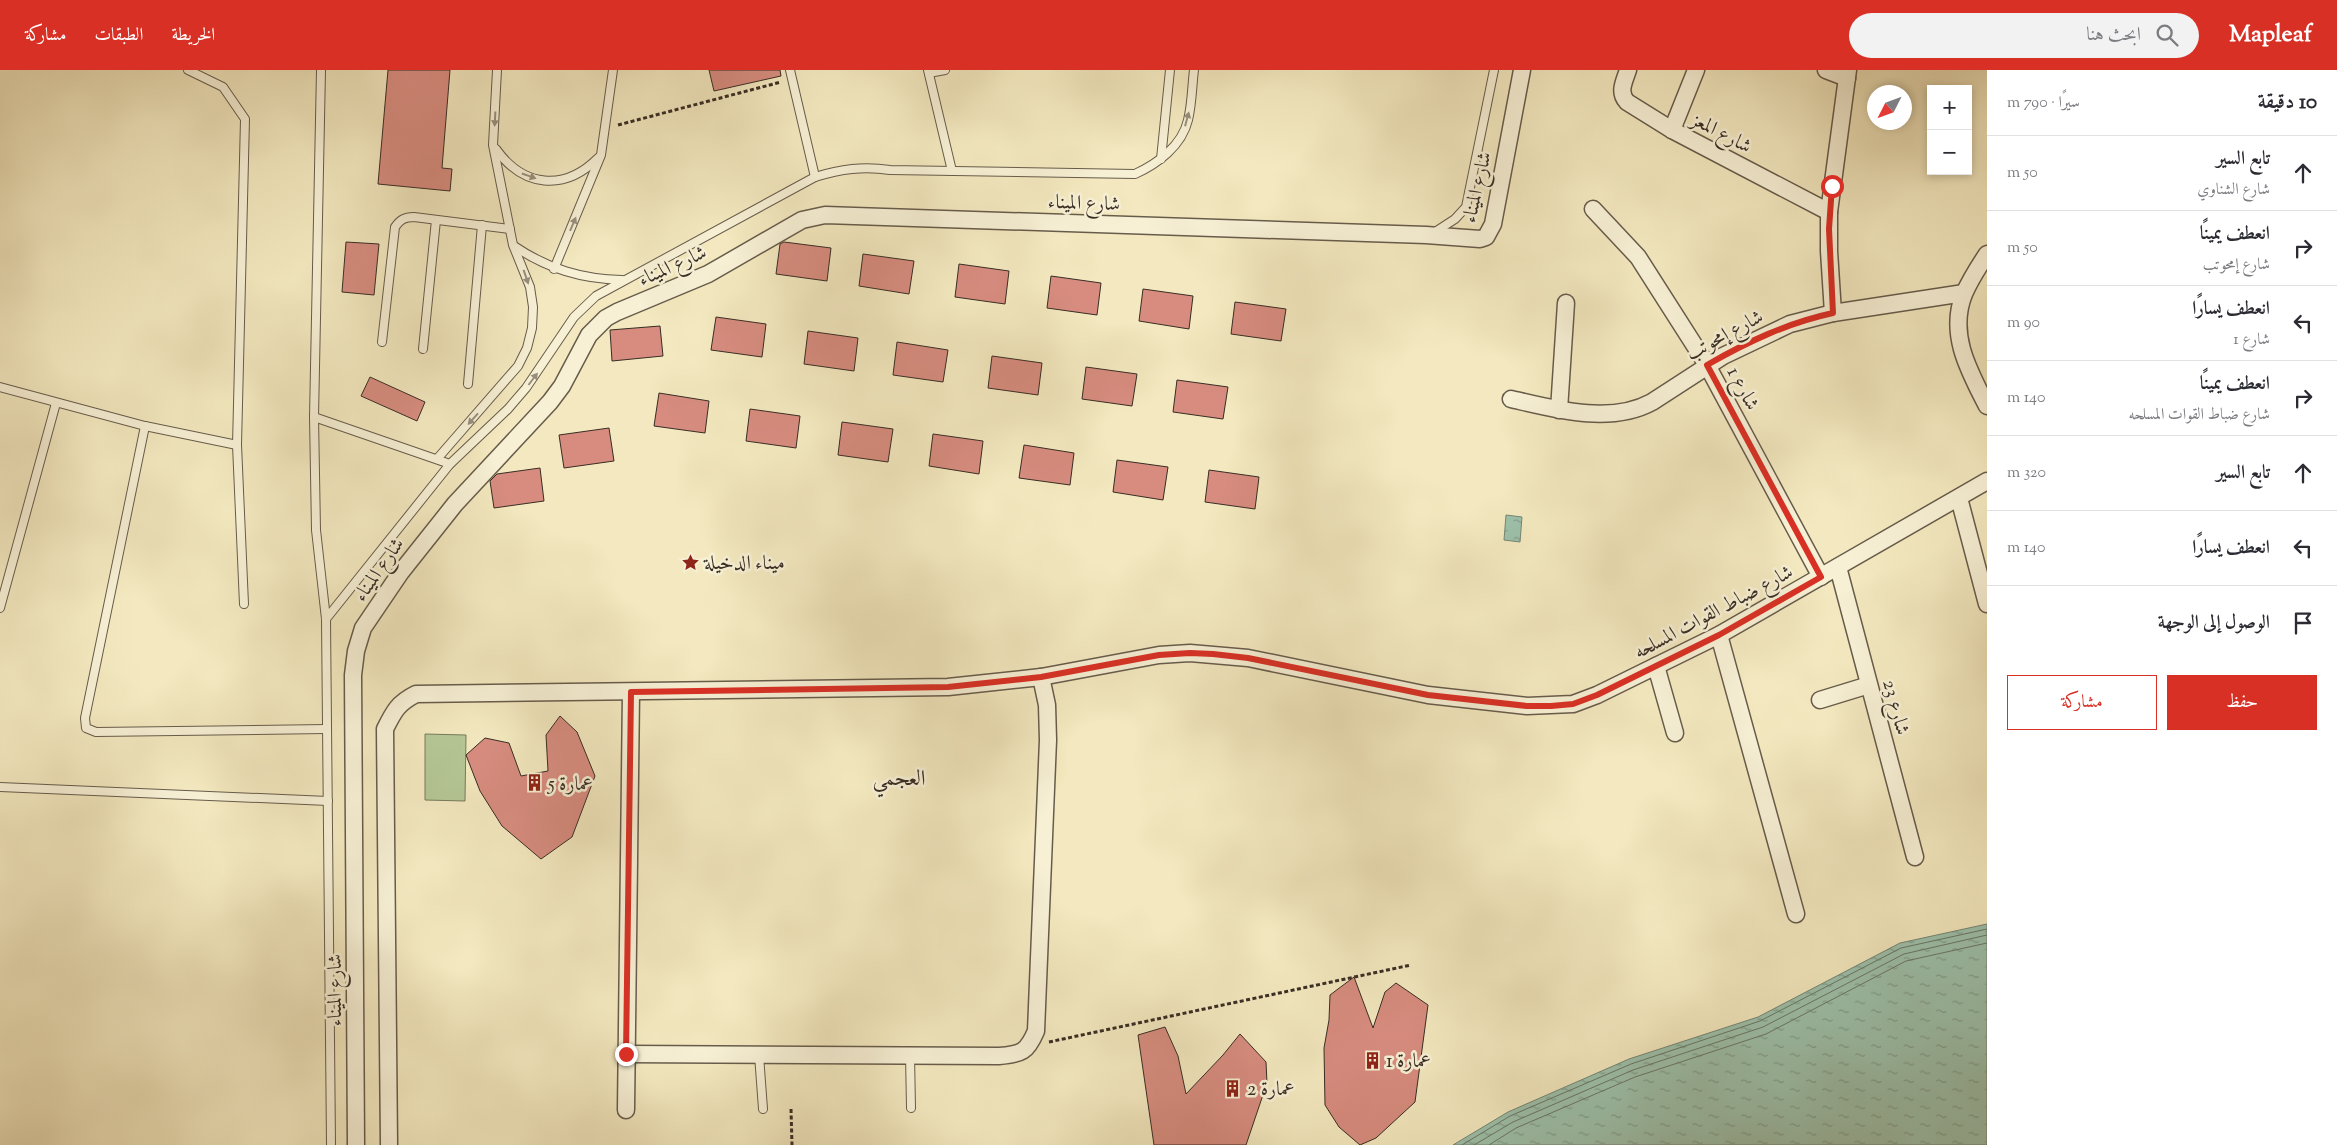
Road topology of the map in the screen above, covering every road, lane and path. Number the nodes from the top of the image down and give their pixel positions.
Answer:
1 (188, 70) edge
2 (321, 70) edge
3 (497, 70) edge
4 (613, 70) edge
5 (790, 70) edge
6 (945, 70) edge
7 (1170, 70) edge
8 (1194, 70) edge
9 (1494, 70) edge
10 (1522, 70) edge
11 (1628, 70) edge
12 (1696, 70) edge
13 (1826, 70) edge
14 (928, 72) edge
15 (1848, 74) edge
16 (792, 79) junction
17 (605, 128) junction
18 (1672, 130) junction
19 (493, 145) junction
20 (601, 155) junction
21 (1161, 159) junction
22 (952, 171) junction
23 (815, 177) junction
24 (1592, 209) dead end
25 (1829, 212) junction
26 (436, 220) junction
27 (482, 225) junction
28 (510, 229) junction
29 (1426, 235) junction
30 (513, 246) junction
31 (1987, 254) edge
32 (554, 269) junction
33 (622, 280) junction
34 (1964, 294) junction
35 (1566, 303) dead end
36 (1833, 313) junction
37 (382, 342) dead end
38 (423, 349) dead end
39 (1707, 365) junction
40 (468, 384) dead end
41 (0, 387) edge
42 (1511, 399) dead end
43 (56, 403) junction
44 (1987, 406) edge
45 (1560, 410) junction
46 (314, 417) junction
47 (145, 426) junction
48 (237, 444) junction
49 (437, 460) junction
50 (450, 464) junction
51 (1987, 481) edge
52 (1959, 498) junction
53 (1838, 567) junction
54 (1821, 577) junction
55 (244, 604) dead end
56 (1987, 604) edge
57 (0, 608) edge
58 (326, 619) junction
59 (1719, 635) junction
60 (1656, 666) junction
61 (1041, 677) junction
62 (1869, 685) junction
63 (631, 692) junction
64 (1820, 700) dead end
65 (327, 729) junction
66 (1675, 733) dead end
67 (0, 788) edge
68 (328, 801) junction
69 (1915, 857) dead end
70 (1796, 914) dead end
71 (1410, 964) dead end
72 (1029, 1047) junction
73 (626, 1054) junction
74 (759, 1055) junction
75 (910, 1055) junction
76 (911, 1108) dead end
77 (763, 1109) dead end
78 (791, 1109) dead end
79 (626, 1110) dead end
80 (331, 1145) edge
81 (356, 1145) edge
82 (389, 1145) edge
83 (792, 1145) edge

1 - 48 lane
2 - 46 lane
3 -> 19 lane
4 - 17 lane
5 - 16 lane
6 - 14 lane
7 - 21 lane
21 -> 8 lane
9 - 29 lane
10 - 29 street, شارع الميناء
11 - 18 street, شارع المعز
12 - 18 street
13 - 15 street
14 - 22 lane
15 - 25 street
16 - 17 path
16 - 23 lane
17 - 20 lane
18 - 25 street, شارع المعز
19 -> 20 lane
19 - 28 lane
32 -> 20 lane
21 - 22 lane
22 - 23 lane
23 - 33 lane
24 - 39 street, شارع 1
25 - 36 street
26 - 27 lane
26 - 37 lane
26 - 38 lane
27 - 28 lane
27 - 40 lane
28 - 30 lane
29 - 81 street, شارع الميناء
30 - 32 lane
30 -> 49 lane
31 - 34 street
32 - 33 lane
50 -> 33 lane
34 - 36 street, شارع إمحوتب
34 - 44 street
35 - 45 street
36 - 39 street, شارع إمحوتب
39 - 45 street, شارع إمحوتب
39 - 54 street, شارع 1
41 - 43 lane
42 - 45 street, شارع إمحوتب
43 - 47 lane
43 - 57 lane
46 - 49 lane
46 - 58 lane
47 - 48 lane
47 - 65 lane
48 - 55 lane
49 - 50 lane
50 - 58 lane
51 - 52 street, شارع ضباط القوات المسلحه
52 - 53 street, شارع ضباط القوات المسلحه
52 - 56 street
53 - 54 street, شارع ضباط القوات المسلحه
53 - 62 street, شارع 23
54 - 59 street, شارع ضباط القوات المسلحه
58 - 65 lane
59 - 60 street, شارع ضباط القوات المسلحه
59 - 70 street
60 - 61 street, شارع ضباط القوات المسلحه
60 - 66 street
61 - 63 street, شارع ضباط القوات المسلحه
61 - 72 street
62 - 64 street
62 - 69 street, شارع 23
63 - 73 street
63 - 82 street, شارع ضباط القوات المسلحه
65 - 68 lane
67 - 68 lane
68 - 80 lane
71 - 72 path
72 - 75 street
73 - 74 street
73 - 79 street
74 - 75 street
74 - 77 lane
75 - 76 lane
78 - 83 path

